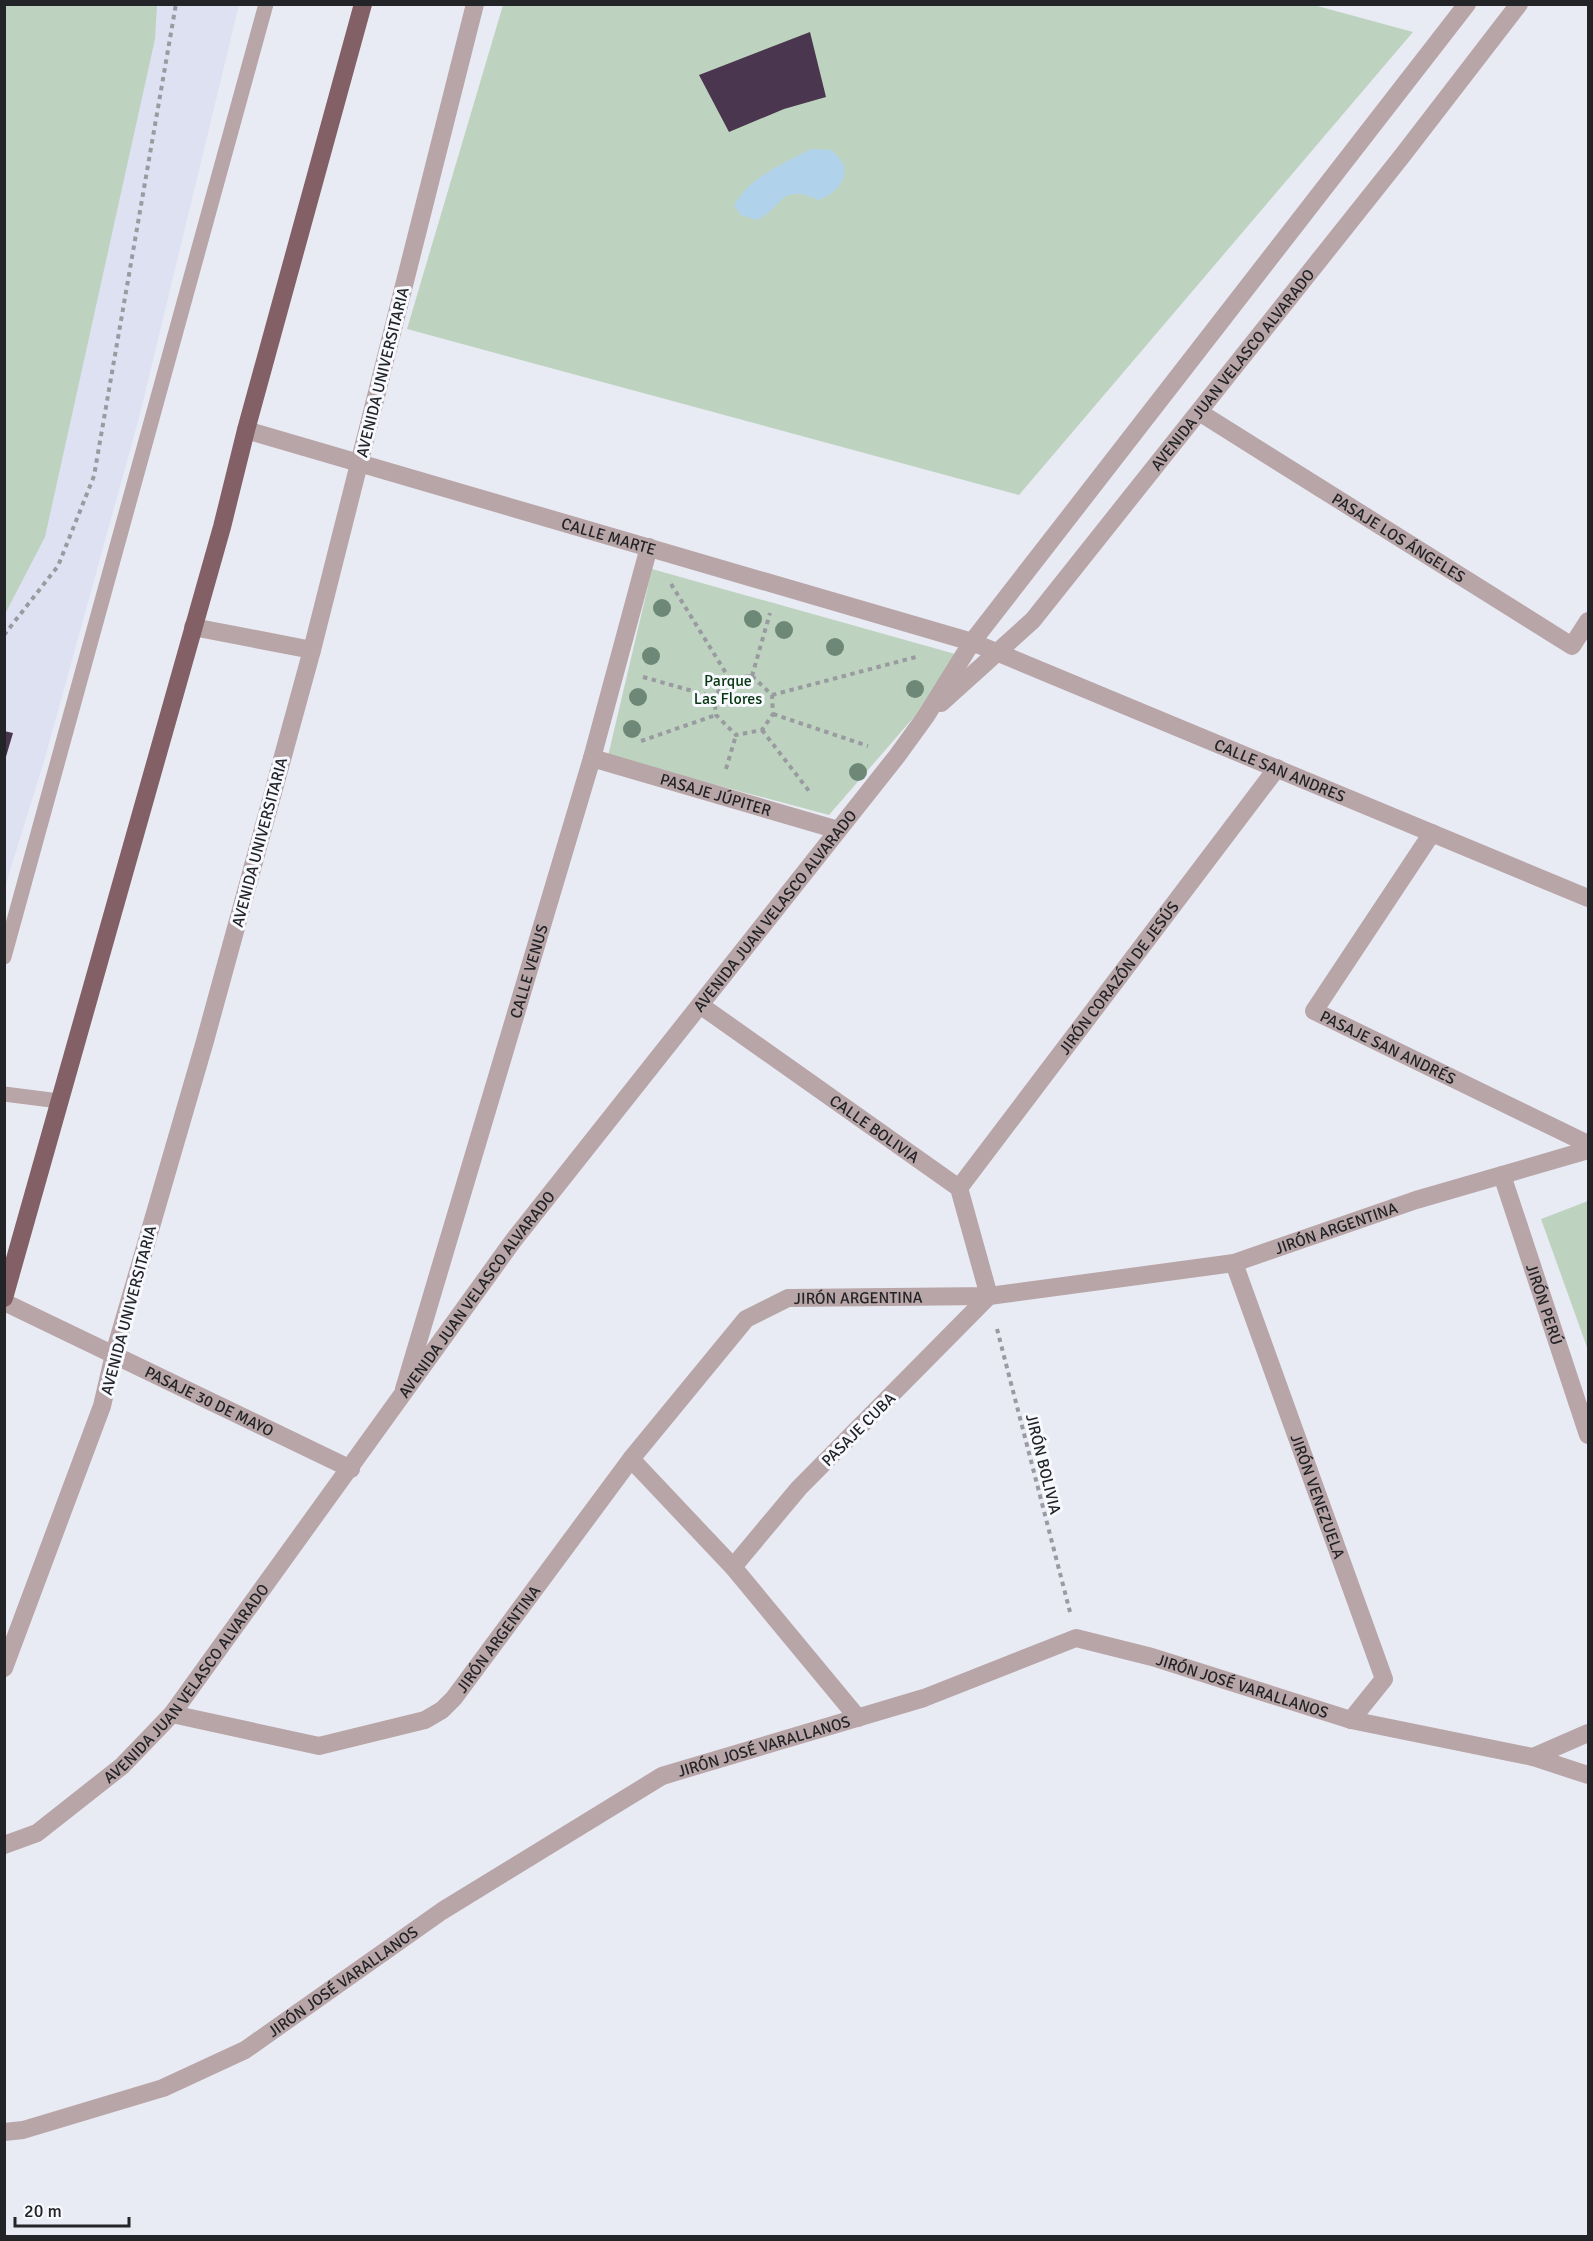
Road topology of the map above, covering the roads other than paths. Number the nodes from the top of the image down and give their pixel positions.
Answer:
1 (266, 4) edge
2 (363, 4) edge
3 (475, 4) edge
4 (1467, 4) edge
5 (1519, 4) edge
6 (1199, 412) junction
7 (246, 430) junction
8 (360, 463) junction
9 (649, 547) junction
10 (1588, 621) edge
11 (193, 627) junction
12 (972, 642) junction
13 (312, 650) junction
14 (997, 653) junction
15 (926, 716) junction
16 (592, 758) junction
17 (1277, 768) junction
18 (838, 830) junction
19 (1432, 832) junction
20 (1588, 898) edge
21 (4, 957) edge
22 (700, 1005) junction
23 (4, 1094) edge
24 (59, 1101) junction
25 (1588, 1144) edge
26 (1588, 1150) edge
27 (1502, 1175) junction
28 (959, 1188) junction
29 (1234, 1263) junction
30 (989, 1296) junction
31 (4, 1300) edge
32 (114, 1354) junction
33 (403, 1393) junction
34 (1588, 1435) edge
35 (632, 1459) junction
36 (351, 1469) junction
37 (733, 1567) junction
38 (4, 1668) edge
39 (172, 1714) junction
40 (858, 1718) junction
41 (1351, 1720) junction
42 (1588, 1733) edge
43 (1533, 1757) junction
44 (1588, 1775) edge
45 (4, 1845) edge
46 (4, 2132) edge

1 - 21 lane
2 - 7 highway
3 - 8 street, AVENIDA UNIVERSITARIA
4 - 12 street, AVENIDA JUAN VELASCO ALVARADO
5 - 6 street, AVENIDA JUAN VELASCO ALVARADO
6 - 10 street, PASAJE LOS ÁNGELES
6 - 14 street, AVENIDA JUAN VELASCO ALVARADO
7 - 8 street, CALLE MARTE
7 - 11 highway
8 - 9 street, CALLE MARTE
8 - 13 street, AVENIDA UNIVERSITARIA
9 - 12 street, CALLE MARTE
9 - 16 street, CALLE VENUS
11 - 13 street
11 - 24 highway
12 - 14 street, CALLE SAN ANDRES
12 - 15 street, AVENIDA JUAN VELASCO ALVARADO
13 - 32 street, AVENIDA UNIVERSITARIA
14 - 15 street, AVENIDA JUAN VELASCO ALVARADO
14 - 17 street, CALLE SAN ANDRES
15 - 18 street, AVENIDA JUAN VELASCO ALVARADO
16 - 18 street, PASAJE JÚPITER
16 - 33 street, CALLE VENUS
17 - 19 street, CALLE SAN ANDRES
17 - 28 street, JIRÓN CORAZÓN DE JESÚS
18 - 22 street, AVENIDA JUAN VELASCO ALVARADO
19 - 20 street, CALLE SAN ANDRES
19 - 25 street, PASAJE SAN ANDRÉS
22 - 28 street, CALLE BOLIVIA
22 - 33 street, AVENIDA JUAN VELASCO ALVARADO
23 - 24 lane
24 - 31 highway
26 - 27 street, JIRÓN ARGENTINA
27 - 29 street, JIRÓN ARGENTINA
27 - 34 street, JIRÓN PERÚ
28 - 30 street
29 - 30 street, JIRÓN ARGENTINA
29 - 41 street, JIRÓN VENEZUELA
30 - 35 street, JIRÓN ARGENTINA
30 - 37 street, PASAJE CUBA
31 - 32 street, PASAJE 30 DE MAYO
32 - 36 street, PASAJE 30 DE MAYO
32 - 38 street, AVENIDA UNIVERSITARIA
33 - 36 street, AVENIDA JUAN VELASCO ALVARADO
35 - 37 street
35 - 39 street, JIRÓN ARGENTINA
36 - 39 street, AVENIDA JUAN VELASCO ALVARADO
37 - 40 street
39 - 45 street, AVENIDA JUAN VELASCO ALVARADO
40 - 41 street, JIRÓN JOSÉ VARALLANOS
40 - 46 street, JIRÓN JOSÉ VARALLANOS
41 - 43 street, JIRÓN JOSÉ VARALLANOS
42 - 43 street
43 - 44 street, JIRÓN JOSÉ VARALLANOS

